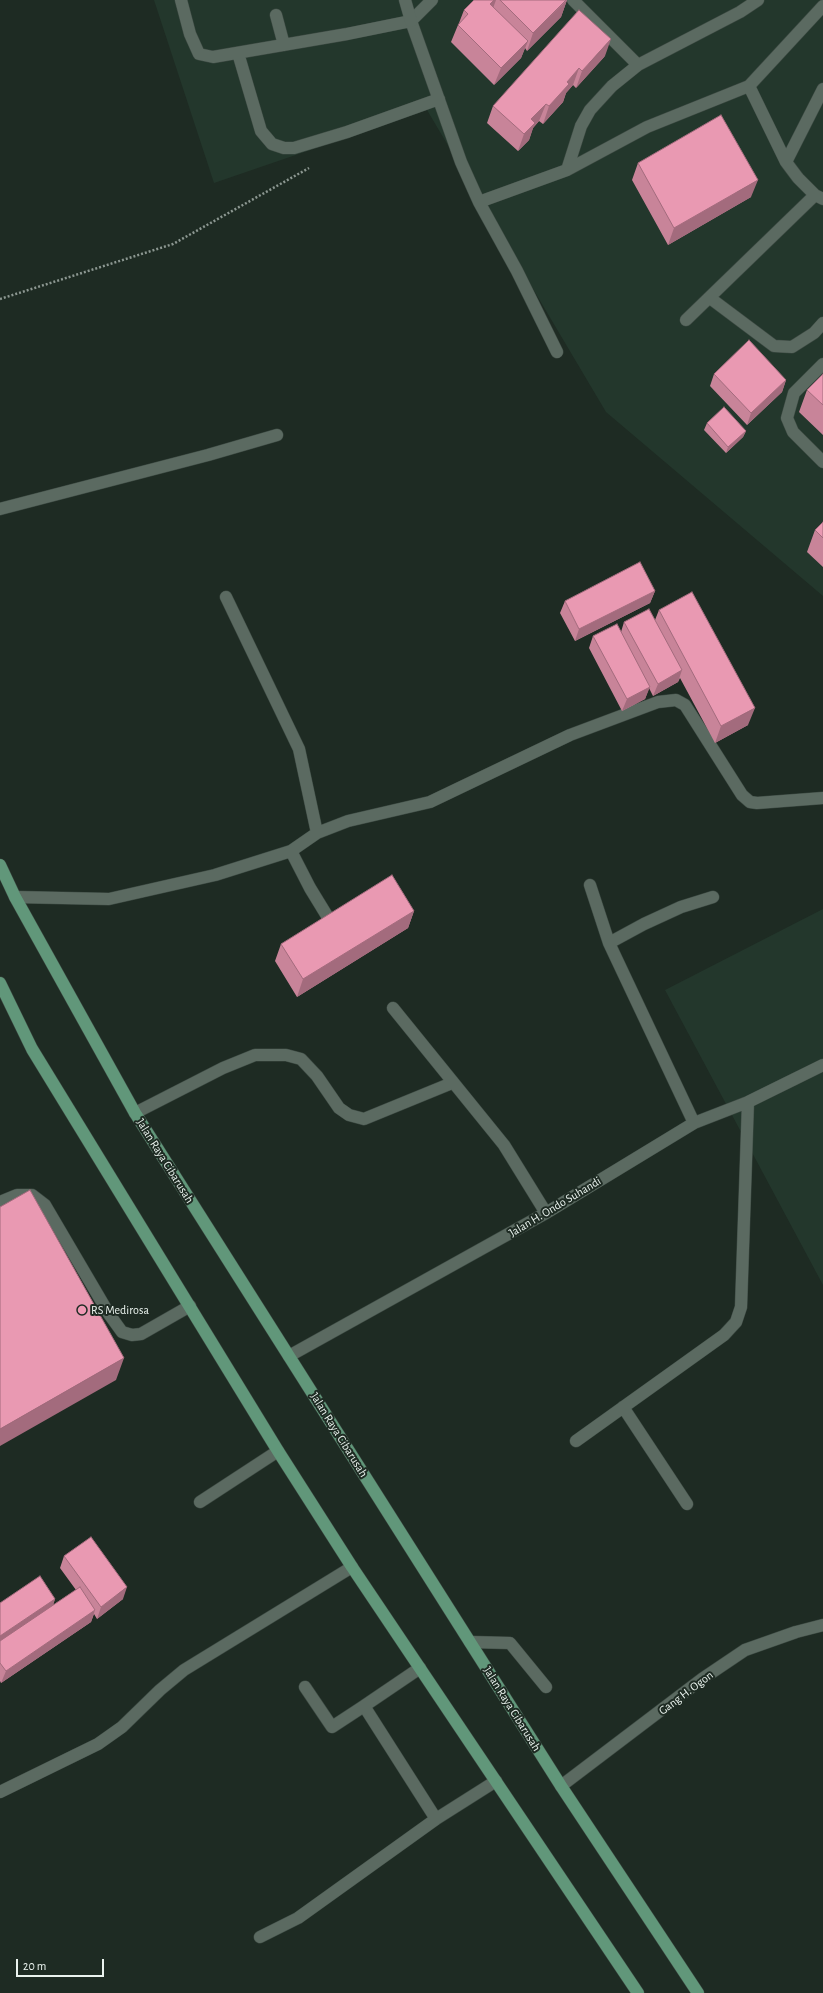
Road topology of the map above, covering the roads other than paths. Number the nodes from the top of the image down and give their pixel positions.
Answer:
1 (181, 0) edge
2 (405, 0) edge
3 (432, 0) edge
4 (573, 0) edge
5 (758, 0) edge
6 (823, 6) edge
7 (276, 15) dead end
8 (411, 20) junction
9 (284, 45) junction
10 (238, 53) junction
11 (638, 65) junction
12 (749, 86) junction
13 (822, 91) edge
14 (439, 98) junction
15 (786, 162) junction
16 (567, 170) junction
17 (819, 197) edge
18 (479, 202) junction
19 (710, 298) junction
20 (686, 320) dead end
21 (823, 323) edge
22 (558, 352) dead end
23 (823, 364) edge
24 (277, 435) dead end
25 (823, 462) edge
26 (0, 509) edge
27 (226, 598) dead end
28 (823, 798) edge
29 (316, 833) junction
30 (291, 851) junction
31 (0, 865) edge
32 (590, 885) dead end
33 (15, 897) junction
34 (713, 898) dead end
35 (332, 924) edge
36 (609, 943) junction
37 (0, 983) edge
38 (393, 1008) dead end
39 (823, 1065) edge
40 (452, 1083) junction
41 (748, 1102) junction
42 (135, 1113) junction
43 (694, 1123) junction
44 (0, 1202) edge
45 (546, 1213) junction
46 (190, 1306) junction
47 (289, 1356) junction
48 (623, 1407) junction
49 (576, 1441) dead end
50 (278, 1451) junction
51 (200, 1502) dead end
52 (687, 1504) dead end
53 (352, 1567) junction
54 (823, 1625) edge
55 (470, 1642) junction
56 (420, 1668) junction
57 (305, 1687) dead end
58 (546, 1687) dead end
59 (364, 1706) junction
60 (496, 1781) junction
61 (561, 1786) junction
62 (0, 1792) edge
63 (436, 1819) junction
64 (260, 1938) dead end
65 (638, 1993) edge
66 (698, 1993) edge

1 - 10 street
2 - 8 street
3 - 8 street
4 - 11 street
5 - 11 street
6 - 12 street
7 - 9 street
8 - 9 street
8 - 14 street
9 - 10 street
10 - 14 street
11 - 16 street
12 - 15 street
12 - 16 street
13 - 15 street
14 - 18 street
15 - 17 street
16 - 18 street
17 - 19 street
18 - 22 street
19 - 20 street
19 - 21 street
23 - 25 street
24 - 26 street
27 - 29 street
28 - 29 street
29 - 30 street
30 - 33 street
30 - 35 street
31 - 33 main road, Jalan Raya Cibarusah
32 - 36 street
33 - 42 main road, Jalan Raya Cibarusah
34 - 36 street
36 - 43 street
37 - 46 main road
38 - 40 street
39 - 41 street, Jalan H. Ondo Suhandi
40 - 42 street
40 - 45 street
41 - 43 street, Jalan H. Ondo Suhandi
41 - 48 street
42 - 47 main road, Jalan Raya Cibarusah
43 - 45 street, Jalan H. Ondo Suhandi
44 - 46 street
45 - 47 street, Jalan H. Ondo Suhandi
46 - 50 main road
47 - 55 main road, Jalan Raya Cibarusah
48 - 49 street
48 - 52 street
50 - 51 street
50 - 53 main road
53 - 56 main road
53 - 62 street
54 - 61 street, Gang H. Ogon
55 - 58 street
55 - 61 main road, Jalan Raya Cibarusah
56 - 59 street
56 - 60 main road
57 - 59 street
59 - 63 street
60 - 63 street
60 - 65 main road
61 - 66 main road, Jalan Raya Cibarusah
63 - 64 street

